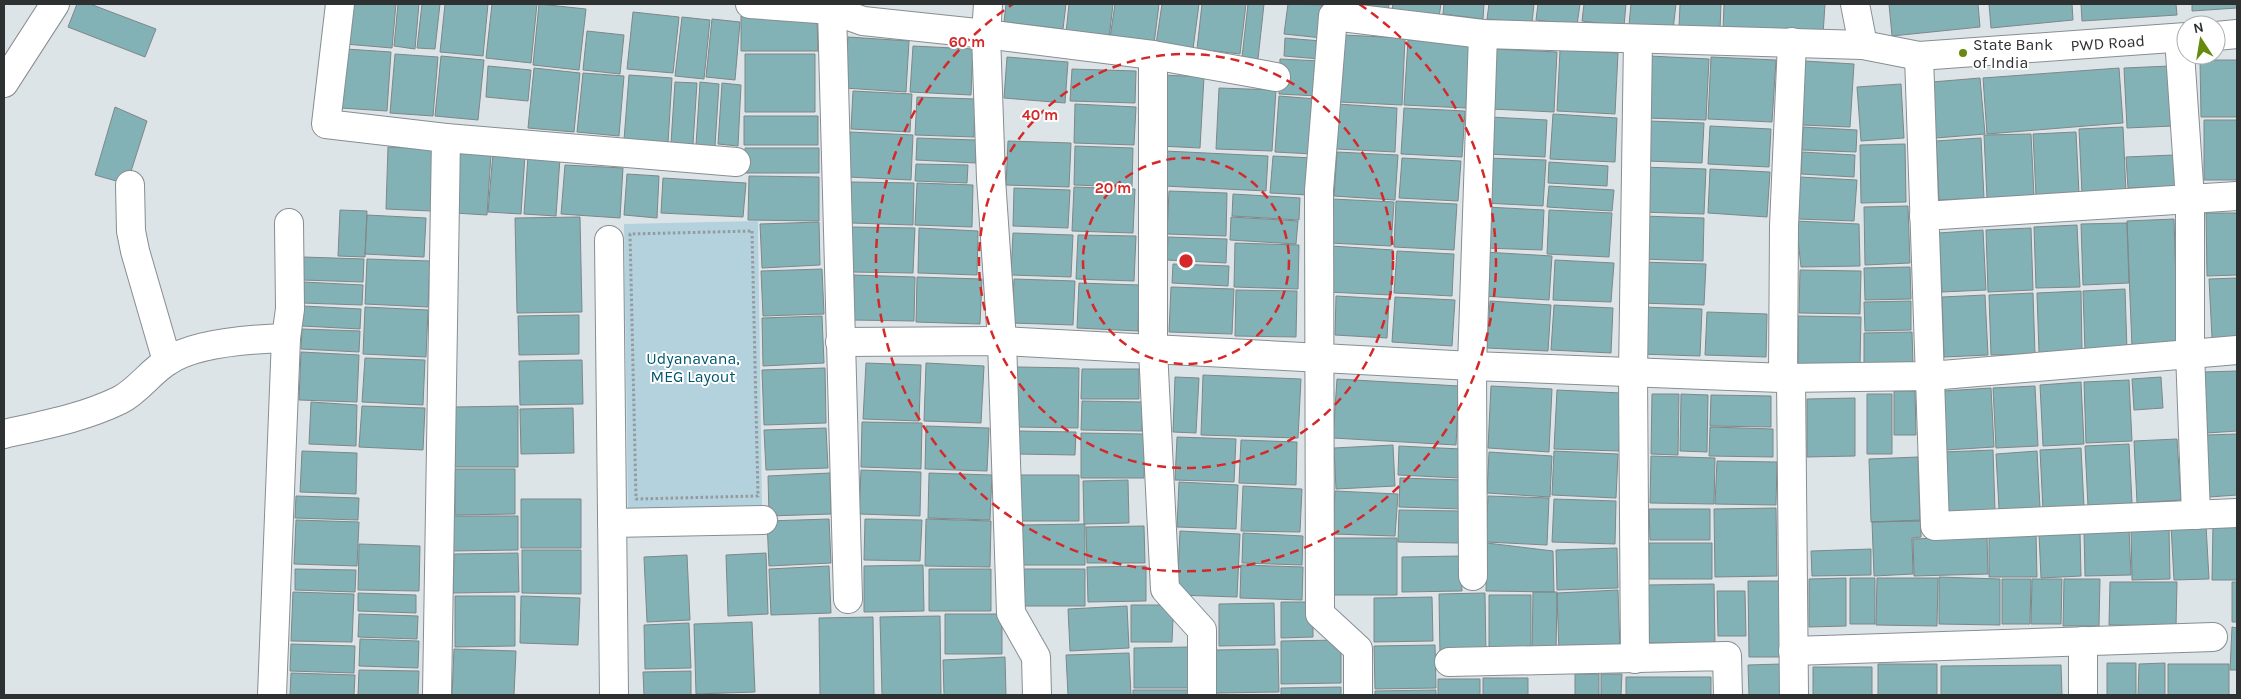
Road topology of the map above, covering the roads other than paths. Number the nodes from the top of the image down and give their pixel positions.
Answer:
1 (55, 4) edge
2 (340, 4) edge
3 (750, 4) edge
4 (988, 4) edge
5 (1855, 4) edge
6 (832, 10) junction
7 (986, 34) junction
8 (1483, 34) junction
9 (2176, 38) edge
10 (1638, 39) junction
11 (1792, 42) junction
12 (1863, 45) junction
13 (1153, 56) junction
14 (1919, 56) junction
15 (2184, 65) edge
16 (1276, 77) dead end
17 (4, 83) edge
18 (446, 138) junction
19 (736, 162) dead end
20 (130, 185) dead end
21 (2237, 196) edge
22 (2190, 199) junction
23 (1924, 216) junction
24 (290, 223) dead end
25 (619, 237) road end
26 (286, 338) junction
27 (1002, 341) junction
28 (840, 342) junction
29 (1153, 350) junction
30 (2237, 350) edge
31 (2190, 352) junction
32 (1319, 356) junction
33 (167, 361) junction
34 (1472, 366) junction
35 (1633, 372) junction
36 (1930, 376) junction
37 (1787, 378) junction
38 (4, 434) edge
39 (2237, 513) edge
40 (2196, 515) junction
41 (763, 520) dead end
42 (612, 523) junction
43 (1473, 576) dead end
44 (848, 599) dead end
45 (2213, 637) dead end
46 (2083, 642) junction
47 (1793, 651) junction
48 (1635, 658) junction
49 (1449, 662) dead end
50 (272, 695) edge
51 (437, 695) edge
52 (614, 695) edge
53 (1037, 695) edge
54 (1202, 695) edge
55 (1358, 695) edge
56 (1728, 695) edge
57 (1794, 695) edge
58 (2083, 695) edge

1 - 17 street
2 - 18 street
3 - 6 street
4 - 7 street
5 - 12 street
6 - 7 street
6 - 28 street
7 - 13 street
7 - 27 street
8 - 10 street, PWD Road
8 - 32 street, PWD Road
8 - 34 street
9 - 14 street, PWD Road
10 - 11 street, PWD Road
10 - 35 street
11 - 12 street, PWD Road
11 - 37 street
12 - 14 street, PWD Road
13 - 16 street
13 - 29 street
14 - 23 street
15 - 22 street
18 - 19 street
18 - 51 street
20 - 33 street
21 - 22 street
22 - 23 street
22 - 31 street
23 - 36 street
24 - 26 street
25 - 42 street
26 - 33 street
26 - 50 street
27 - 28 street
27 - 29 street
27 - 53 street
28 - 44 street
29 - 32 street
29 - 54 street
30 - 31 street
31 - 36 street
31 - 40 street
32 - 34 street
32 - 55 street
33 - 38 street
34 - 35 street
34 - 43 street
35 - 37 street
35 - 48 street
36 - 37 street
36 - 40 street
37 - 47 street
39 - 40 street
41 - 42 street
42 - 52 street
45 - 46 street
46 - 47 street
46 - 58 street
47 - 57 street
48 - 49 street
48 - 56 street

